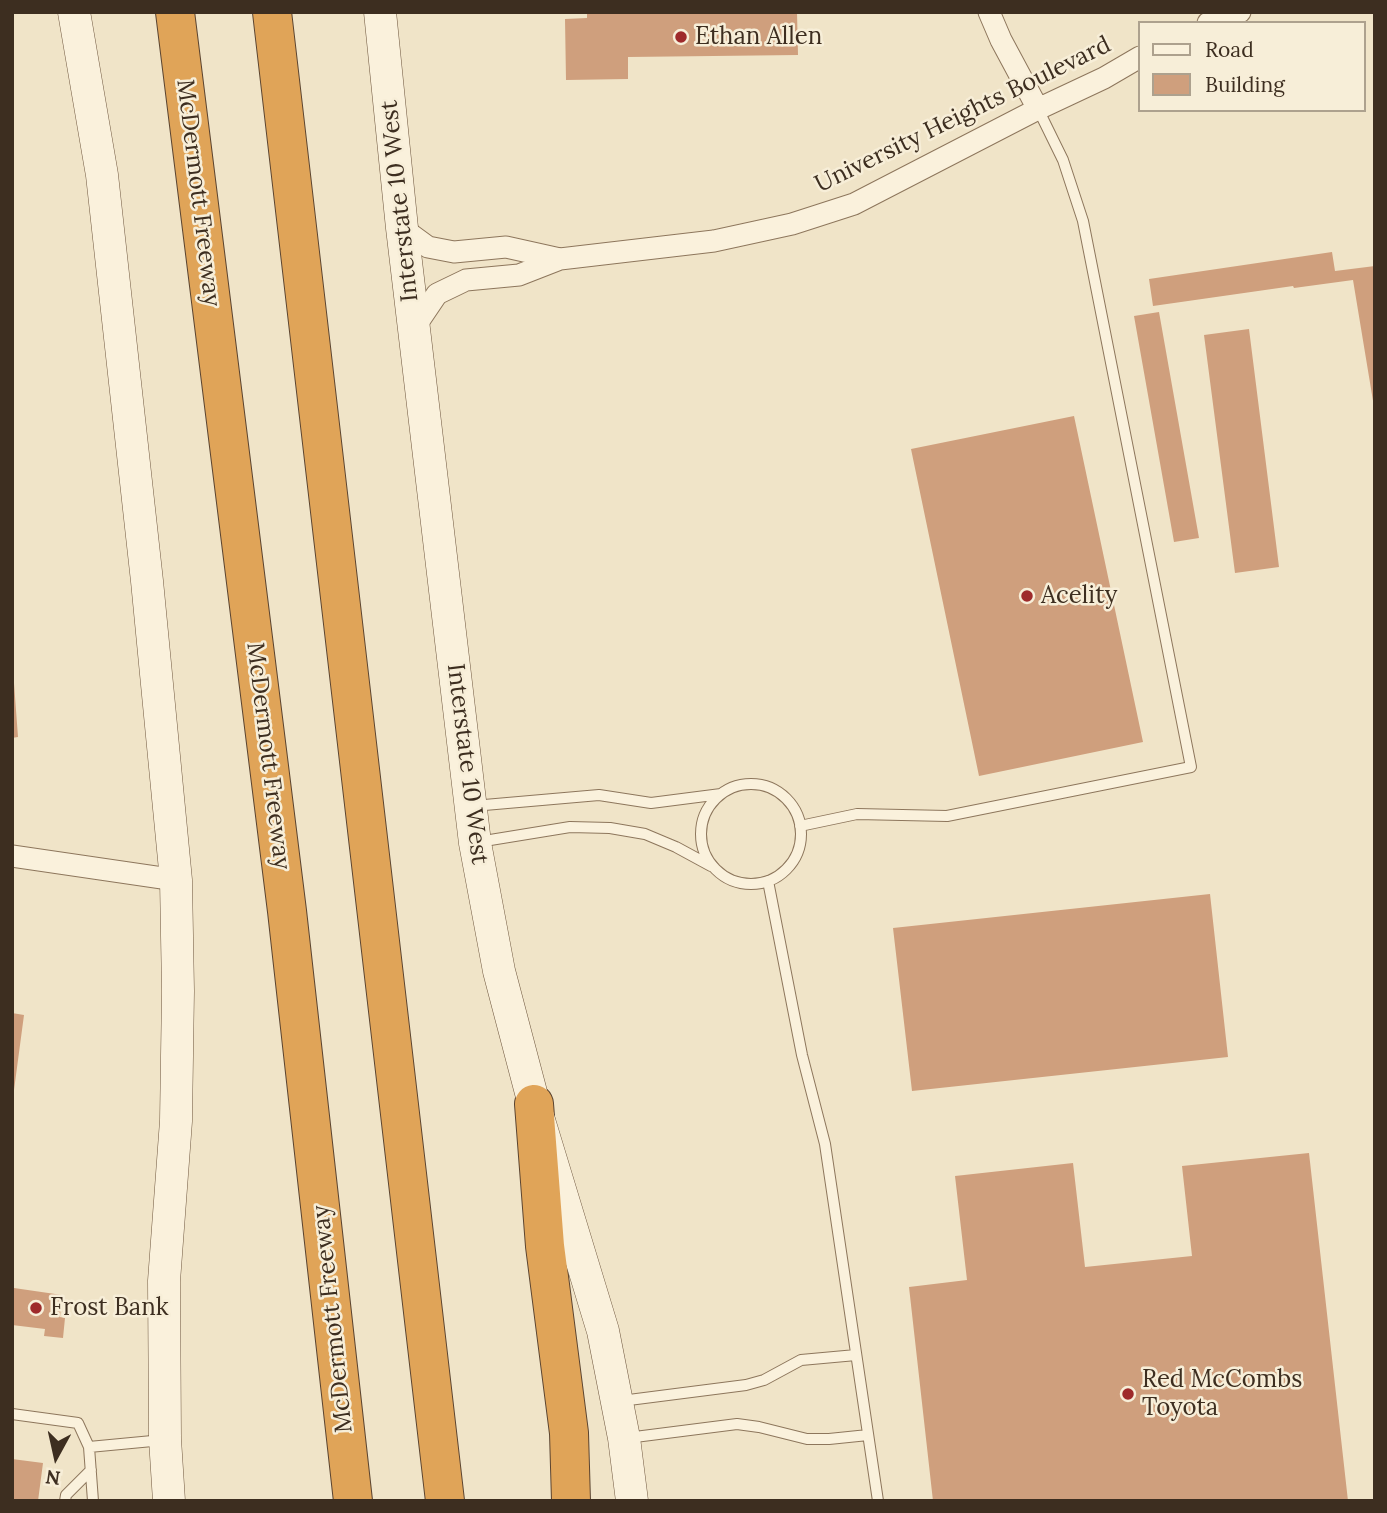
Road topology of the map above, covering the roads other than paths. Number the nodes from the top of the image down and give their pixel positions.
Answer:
1 (74, 12) edge
2 (175, 12) edge
3 (272, 12) edge
4 (380, 12) edge
5 (989, 12) edge
6 (1240, 12) edge
7 (1214, 21) edge
8 (1138, 58) edge
9 (1038, 108) junction
10 (402, 228) junction
11 (560, 259) junction
12 (414, 328) junction
13 (721, 794) junction
14 (470, 807) junction
15 (800, 826) junction
16 (475, 842) junction
17 (12, 856) edge
18 (712, 866) junction
19 (176, 880) junction
20 (768, 881) junction
21 (534, 1104) junction
22 (856, 1355) junction
23 (617, 1402) junction
24 (12, 1414) edge
25 (868, 1435) junction
26 (624, 1438) junction
27 (164, 1439) junction
28 (89, 1447) junction
29 (90, 1470) junction
30 (65, 1501) edge
31 (93, 1501) edge
32 (169, 1501) edge
33 (353, 1501) edge
34 (445, 1501) edge
35 (571, 1501) edge
36 (632, 1501) edge
37 (878, 1501) edge

1 - 19 main road
2 - 33 highway, McDermott Freeway
3 - 34 highway
4 - 10 main road, Interstate 10 West
5 - 9 street
6 - 7 street
8 - 9 street, University Heights Boulevard
9 - 11 street, University Heights Boulevard
9 - 15 lane
10 - 11 street, University Heights Boulevard
10 - 12 main road, Interstate 10 West
11 - 12 street, University Heights Boulevard
12 - 14 main road, Interstate 10 West
13 - 14 lane
13 - 15 lane
13 - 18 lane
14 - 16 main road, Interstate 10 West
15 - 20 lane
16 - 18 lane
16 - 21 main road, Interstate 10 West
17 - 19 street
18 - 20 lane
19 - 27 main road
20 - 22 lane
21 - 23 main road, Interstate 10 West
21 - 35 highway
22 - 23 lane
22 - 25 lane
23 - 26 main road, Interstate 10 West
24 - 28 lane
25 - 26 lane
25 - 37 lane
26 - 36 main road, Interstate 10 West
27 - 28 lane
27 - 32 main road
28 - 29 lane
29 - 30 lane
29 - 31 lane

